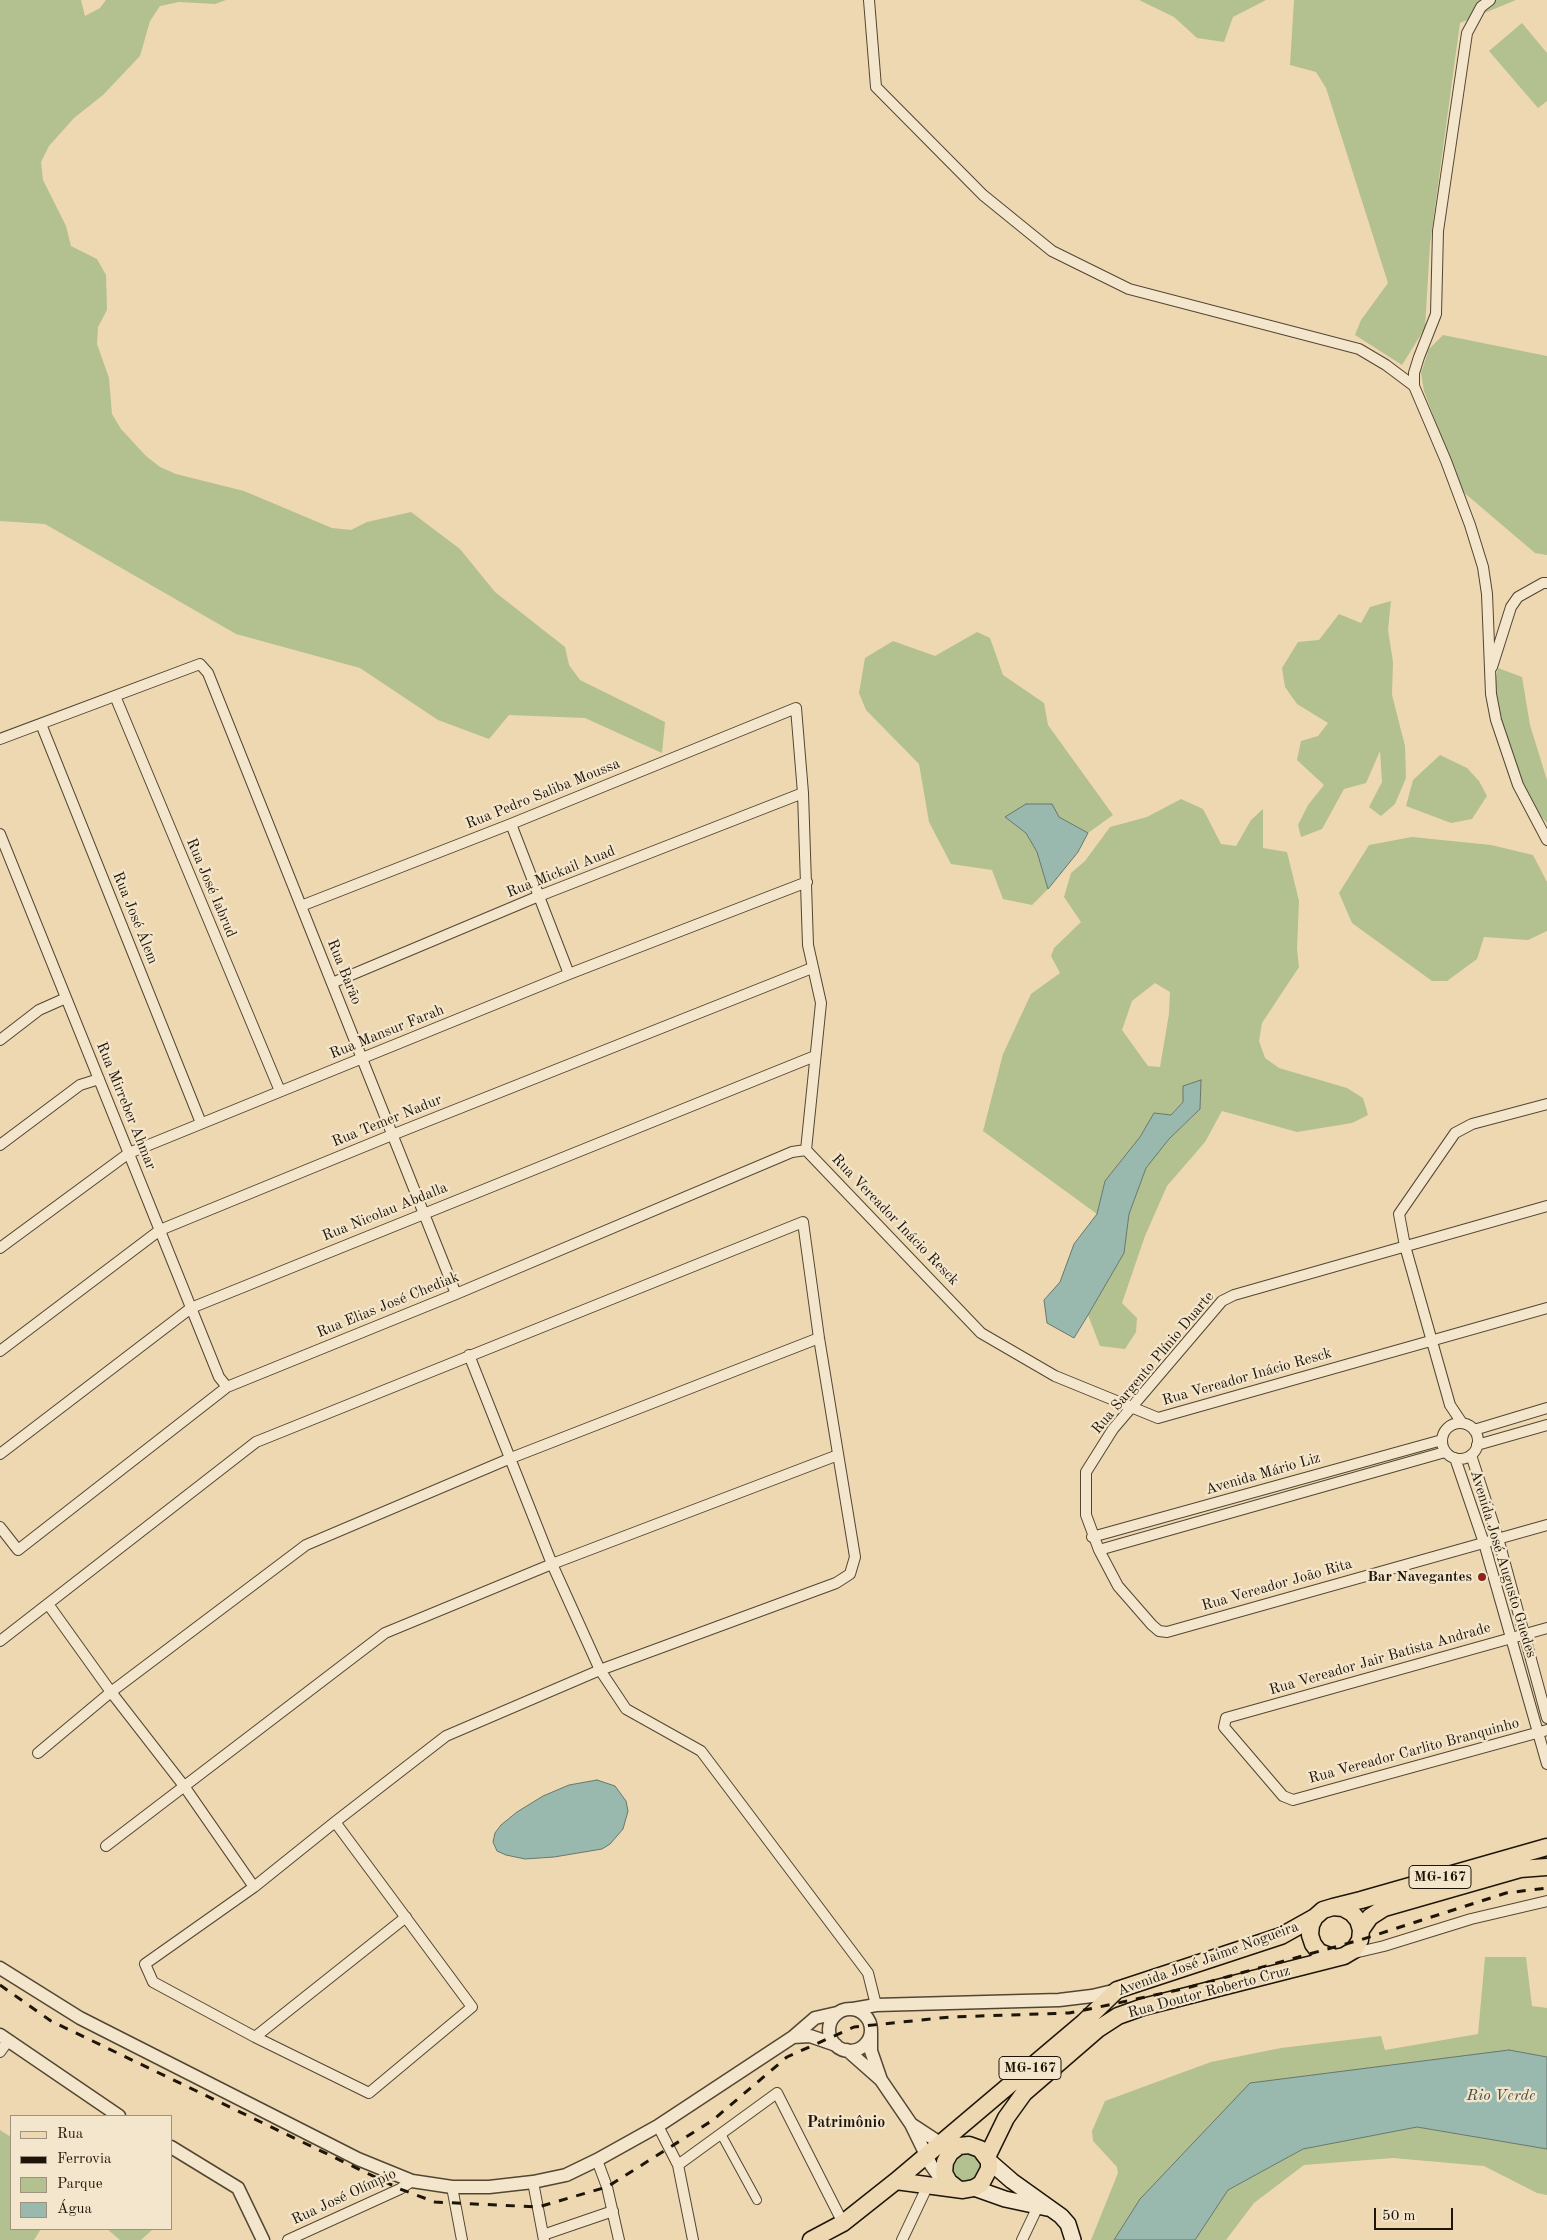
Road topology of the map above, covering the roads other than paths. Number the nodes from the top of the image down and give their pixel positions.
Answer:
1 (868, 0) edge
2 (1490, 0) edge
3 (1414, 386) junction
4 (1547, 583) edge
5 (1490, 673) junction
6 (115, 696) junction
7 (41, 724) junction
8 (0, 739) edge
9 (803, 793) junction
10 (511, 824) junction
11 (0, 834) edge
12 (1547, 840) edge
13 (807, 882) junction
14 (539, 896) junction
15 (301, 906) junction
16 (812, 968) junction
17 (569, 974) junction
18 (332, 983) junction
19 (66, 998) junction
20 (0, 1040) edge
21 (815, 1056) junction
22 (362, 1058) junction
23 (99, 1079) junction
24 (280, 1092) junction
25 (1547, 1104) edge
26 (202, 1123) junction
27 (392, 1135) junction
28 (0, 1146) edge
29 (806, 1150) junction
30 (129, 1153) junction
31 (1547, 1206) edge
32 (423, 1212) junction
33 (160, 1230) junction
34 (1406, 1246) junction
35 (0, 1248) edge
36 (456, 1294) junction
37 (191, 1308) junction
38 (1547, 1308) edge
39 (819, 1338) junction
40 (1431, 1340) junction
41 (0, 1351) edge
42 (469, 1355) junction
43 (227, 1387) junction
44 (1450, 1405) junction
45 (1133, 1408) junction
46 (1547, 1408) edge
47 (1462, 1423) junction
48 (1547, 1425) edge
49 (1447, 1428) junction
50 (1474, 1430) junction
51 (1442, 1440) junction
52 (1477, 1445) junction
53 (1445, 1452) junction
54 (0, 1454) edge
55 (838, 1455) junction
56 (1471, 1455) junction
57 (511, 1458) junction
58 (1455, 1458) junction
59 (1547, 1525) edge
60 (0, 1527) edge
61 (1092, 1537) junction
62 (1498, 1538) junction
63 (1484, 1543) junction
64 (1099, 1550) junction
65 (552, 1564) junction
66 (48, 1604) junction
67 (1547, 1628) edge
68 (1159, 1631) joint
69 (1523, 1635) junction
70 (1510, 1639) junction
71 (0, 1641) edge
72 (600, 1670) junction
73 (111, 1692) junction
74 (1547, 1718) edge
75 (1542, 1732) edge
76 (38, 1753) dead end
77 (1547, 1764) edge
78 (184, 1786) junction
79 (1289, 1799) joint
80 (335, 1822) junction
81 (106, 1846) dead end
82 (1547, 1847) edge
83 (1547, 1867) edge
84 (254, 1887) junction
85 (1547, 1902) edge
86 (1333, 1907) junction
87 (406, 1917) junction
88 (1315, 1917) junction
89 (1361, 1930) junction
90 (1345, 1955) junction
91 (0, 1968) edge
92 (1117, 1990) junction
93 (876, 2005) junction
94 (853, 2009) junction
95 (837, 2013) junction
96 (870, 2026) junction
97 (255, 2037) junction
98 (793, 2037) junction
99 (4, 2038) edge
100 (841, 2048) junction
101 (0, 2052) edge
102 (881, 2080) junction
103 (991, 2102) junction
104 (118, 2115) edge
105 (911, 2124) junction
106 (658, 2126) junction
107 (721, 2134) junction
108 (940, 2143) junction
109 (958, 2146) junction
110 (172, 2148) edge
111 (926, 2156) junction
112 (988, 2159) junction
113 (596, 2160) junction
114 (678, 2165) junction
115 (412, 2181) junction
116 (896, 2181) junction
117 (533, 2182) junction
118 (928, 2185) junction
119 (452, 2187) junction
120 (960, 2187) junction
121 (757, 2200) dead end
122 (1043, 2206) junction
123 (613, 2211) junction
124 (843, 2223) junction
125 (544, 2238) edge
126 (263, 2240) edge
127 (288, 2240) edge
128 (462, 2240) edge
129 (619, 2240) edge
130 (693, 2240) edge
131 (811, 2240) edge
132 (902, 2240) edge
133 (1022, 2240) edge
134 (1072, 2240) edge

1 - 3 street
2 - 3 street
3 - 5 street
4 - 5 street
5 - 12 street
6 - 7 street
6 - 15 street, Rua Barão
6 - 24 street, Rua José Iabrud
7 - 8 street
7 - 26 street, Rua José Álem
9 - 10 street, Rua Pedro Saliba Moussa
9 - 13 street
9 - 14 street, Rua Mickail Auad
10 - 14 street
10 - 15 street, Rua Pedro Saliba Moussa
11 - 19 street, Rua Mirreber Ahmar
13 - 16 street
13 - 17 street, Rua Mansur Farah
14 - 17 street
14 - 18 street, Rua Mickail Auad
15 - 18 street, Rua Barão
16 - 21 street
16 - 27 street, Rua Temer Nadur
17 - 22 street, Rua Mansur Farah
18 - 22 street, Rua Barão
19 - 20 street
19 - 23 street, Rua Mirreber Ahmar
21 - 29 street
21 - 32 street, Rua Nicolau Abdalla
22 - 24 street, Rua Mansur Farah
22 - 27 street, Rua Barão
23 - 28 street
23 - 30 street, Rua Mirreber Ahmar
24 - 26 street, Rua Mansur Farah
25 - 34 street
26 - 30 street, Rua Mansur Farah
27 - 32 street, Rua Barão
27 - 33 street, Rua Temer Nadur
29 - 36 street, Rua Elias José Chediak
29 - 45 street, Rua Vereador Inácio Resck
30 - 33 street, Rua Mirreber Ahmar
30 - 35 street, Rua Mansur Farah
31 - 34 street, Rua Sargento Plínio Duarte
32 - 36 street, Rua Barão
32 - 37 street, Rua Nicolau Abdalla
33 - 37 street, Rua Mirreber Ahmar
33 - 41 street, Rua Temer Nadur
34 - 40 street
34 - 45 street, Rua Sargento Plínio Duarte
36 - 43 street, Rua Elias José Chediak
37 - 43 street, Rua Mirreber Ahmar
37 - 54 street, Rua Nicolau Abdalla
38 - 40 street, Rua Vereador Inácio Resck
39 - 42 street
39 - 55 street
39 - 57 street
40 - 44 street
40 - 45 street, Rua Vereador Inácio Resck
42 - 57 street
42 - 66 street
43 - 60 street, Rua Elias José Chediak
44 - 47 street
44 - 49 street
45 - 61 street, Rua Sargento Plínio Duarte
46 - 50 street
47 - 49 street
47 - 50 street
48 - 52 street
49 - 51 street
50 - 52 street
51 - 53 street
51 - 61 street, Avenida Mário Liz
52 - 56 street
53 - 58 street
53 - 64 street, Avenida Mário Liz
55 - 65 street
55 - 72 street
56 - 58 street
56 - 62 street, Avenida José Augusto Guedes
57 - 65 street
57 - 73 street
58 - 63 street, Avenida José Augusto Guedes
59 - 62 street, Rua Vereador João Rita
61 - 64 street, Rua Sargento Plínio Duarte
62 - 63 street, Rua Vereador João Rita
62 - 69 street, Avenida José Augusto Guedes
63 - 68 street, Rua Vereador João Rita
63 - 70 street, Avenida José Augusto Guedes
64 - 68 street, Rua Sargento Plínio Duarte
65 - 72 street
65 - 78 street
66 - 71 street
66 - 73 street
67 - 69 street, Rua Vereador Jair Batista Andrade
69 - 70 street, Rua Vereador Jair Batista Andrade
69 - 74 street, Avenida José Augusto Guedes
70 - 75 street, Avenida José Augusto Guedes
70 - 79 street, Rua Vereador Jair Batista Andrade
72 - 80 street
72 - 93 street
73 - 76 street
73 - 78 street
75 - 77 street, Avenida José Augusto Guedes
75 - 79 street, Rua Vereador Carlito Branquinho
78 - 81 street
78 - 84 street
80 - 84 street
80 - 87 street
82 - 86 main road, Avenida José Jaime Nogueira / MG-167
83 - 89 main road, MG-167
84 - 97 street
85 - 90 street, Rua Doutor Roberto Cruz
86 - 88 main road, Avenida José Jaime Nogueira / MG-167
86 - 89 main road
87 - 97 street
87 - 97 street
88 - 90 main road, Avenida José Jaime Nogueira
88 - 92 main road, Avenida José Jaime Nogueira / MG-167
89 - 90 main road, MG-167
90 - 112 main road, Rua Doutor Roberto Cruz
91 - 115 street
92 - 93 street
92 - 103 main road, Avenida José Jaime Nogueira / MG-167
93 - 94 street
93 - 96 street
94 - 95 street
94 - 96 street
95 - 98 street
95 - 100 street
96 - 100 street
96 - 102 street
98 - 100 street
98 - 106 street
99 - 101 street
99 - 104 street
100 - 102 street
102 - 105 street
103 - 108 main road, Avenida José Jaime Nogueira / MG-167
103 - 109 main road, Avenida José Jaime Nogueira / MG-167
105 - 108 street
105 - 111 street
106 - 113 street
106 - 114 street
107 - 114 street
107 - 121 street
107 - 124 street
108 - 109 street
108 - 111 main road, Avenida José Jaime Nogueira / MG-167
109 - 112 main road
109 - 120 main road, MG-167
110 - 126 street
111 - 116 main road, Avenida José Jaime Nogueira / MG-167
111 - 120 street
112 - 120 main road
112 - 122 main road
113 - 117 street
113 - 123 street
114 - 130 street
115 - 119 street
115 - 127 street, Rua José Olímpio
116 - 118 main road
116 - 124 main road, Avenida José Jaime Nogueira / MG-167
117 - 119 street
117 - 125 street
118 - 120 main road
118 - 132 street
119 - 128 street
120 - 122 main road
122 - 133 street
122 - 134 main road
123 - 125 street
123 - 129 street
124 - 131 main road, Avenida José Jaime Nogueira / MG-167

